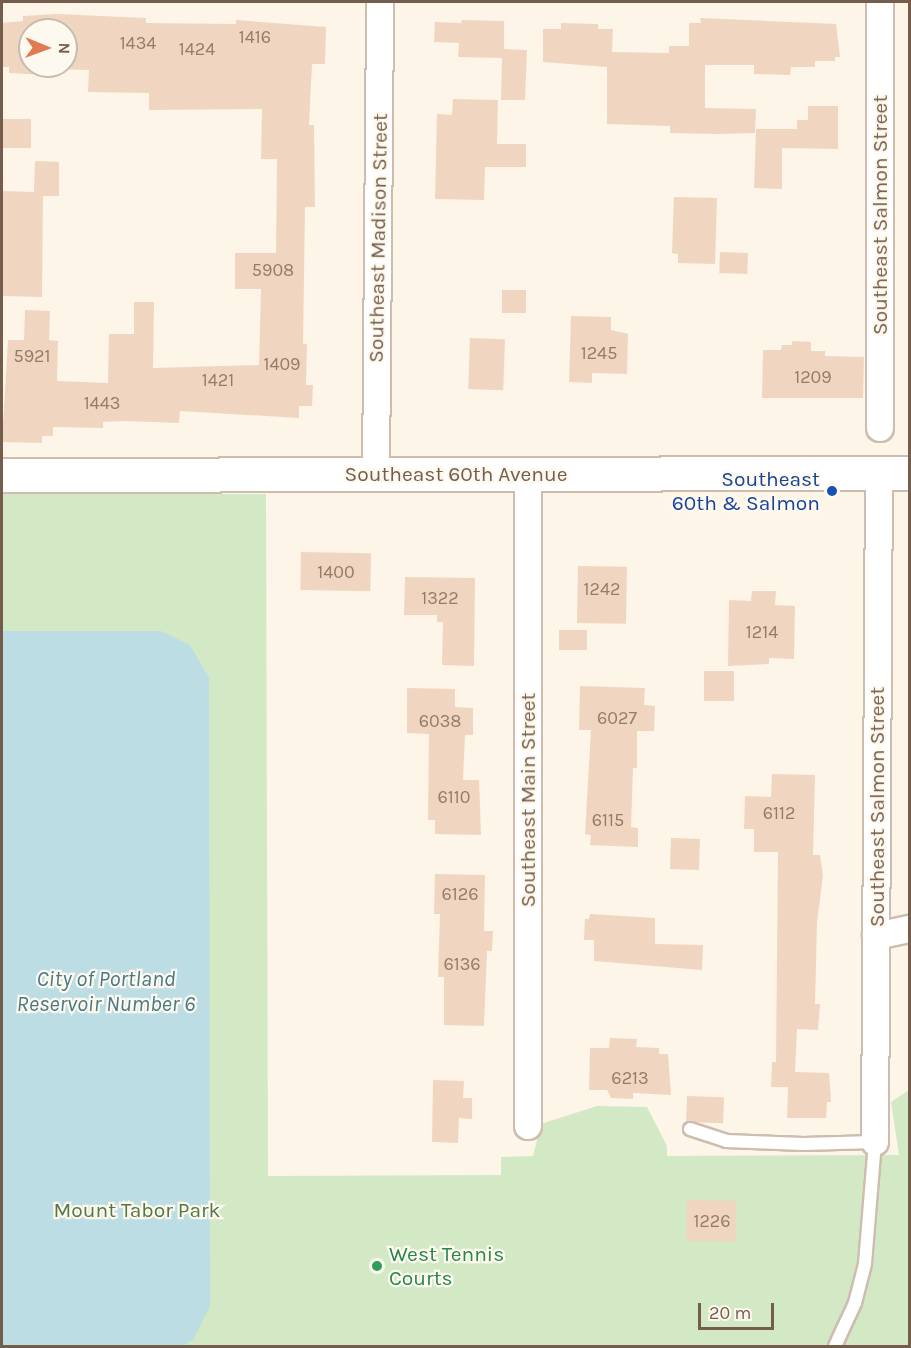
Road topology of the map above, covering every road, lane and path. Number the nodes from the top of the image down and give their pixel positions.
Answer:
1 (380, 2) edge
2 (880, 2) edge
3 (880, 428) dead end
4 (894, 473) edge
5 (376, 474) junction
6 (528, 474) junction
7 (2, 475) edge
8 (909, 929) edge
9 (876, 936) junction
10 (528, 1126) dead end
11 (690, 1129) dead end
12 (875, 1142) junction
13 (835, 1347) edge

1 - 5 street, Southeast Madison Street
2 - 3 street, Southeast Salmon Street
4 - 6 main road, Southeast 60th Avenue
4 - 9 street, Southeast Salmon Street
5 - 6 main road, Southeast 60th Avenue
5 - 7 main road, Southeast 60th Avenue
6 - 10 street, Southeast Main Street
8 - 9 street
9 - 12 street, Southeast Salmon Street
11 - 12 lane
12 - 13 lane

